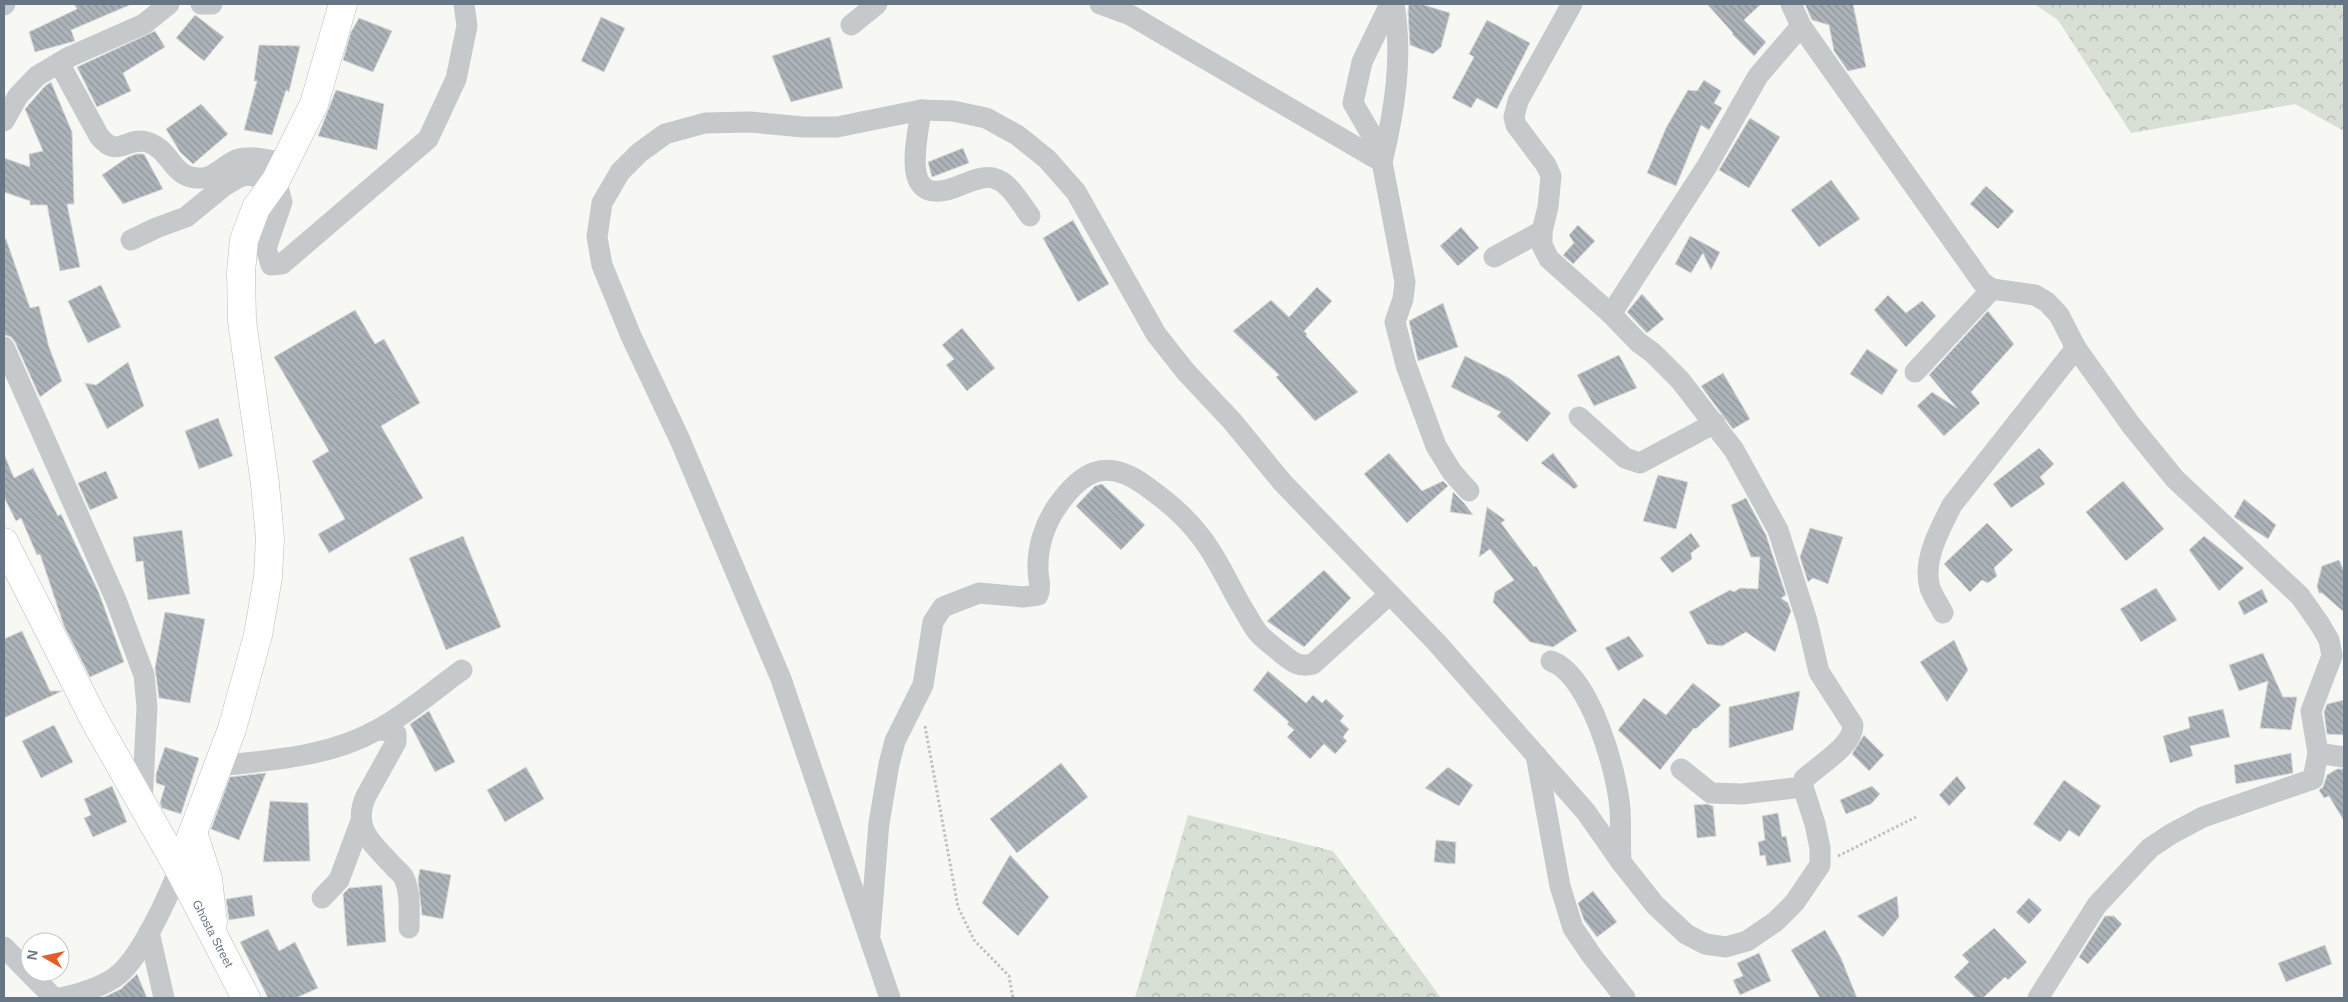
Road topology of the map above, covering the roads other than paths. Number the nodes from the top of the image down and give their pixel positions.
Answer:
1 (168, 4) edge
2 (201, 4) edge
3 (212, 4) edge
4 (343, 4) edge
5 (464, 4) edge
6 (878, 4) edge
7 (1390, 4) edge
8 (1394, 4) edge
9 (1572, 4) edge
10 (1791, 4) edge
11 (1107, 5) edge
12 (851, 25) dead end
13 (1801, 26) junction
14 (59, 63) junction
15 (921, 110) junction
16 (4, 121) edge
17 (1382, 162) junction
18 (280, 172) junction
19 (1030, 216) dead end
20 (1542, 231) junction
21 (131, 240) dead end
22 (1494, 256) dead end
23 (1992, 288) junction
24 (1611, 314) junction
25 (4, 347) edge
26 (2076, 348) junction
27 (1915, 372) dead end
28 (1579, 417) dead end
29 (1715, 423) junction
30 (1469, 491) dead end
31 (4, 542) edge
32 (1390, 594) junction
33 (1943, 612) dead end
34 (1551, 661) dead end
35 (462, 670) dead end
36 (378, 730) junction
37 (2318, 753) junction
38 (1536, 755) junction
39 (2344, 757) edge
40 (218, 766) junction
41 (1681, 769) dead end
42 (1803, 787) junction
43 (142, 804) junction
44 (361, 821) junction
45 (193, 832) junction
46 (1621, 862) junction
47 (179, 869) junction
48 (322, 898) dead end
49 (409, 928) dead end
50 (149, 932) junction
51 (214, 936) junction
52 (870, 941) junction
53 (4, 947) edge
54 (54, 998) edge
55 (60, 998) edge
56 (164, 998) edge
57 (246, 998) edge
58 (890, 998) edge
59 (1625, 998) edge
60 (2038, 998) edge

1 - 14 street
2 - 3 street
4 - 18 main road
5 - 18 street
6 - 12 street
7 - 17 street
8 - 17 street
9 - 20 street
10 - 13 street
11 - 17 street
13 - 23 street
13 - 24 street
14 - 16 street
14 - 18 street
15 - 19 street
15 - 32 street
15 - 52 street
17 - 30 street
18 - 21 street
18 - 40 main road
20 - 22 street
20 - 24 street
23 - 26 street
23 - 27 street
24 - 29 street
25 - 43 street
26 - 33 street
26 - 37 street
28 - 29 street
29 - 42 street
31 - 43 main road, Ghosta Street
32 - 38 street
32 - 52 street
34 - 46 street
35 - 36 street
36 - 40 street
36 - 44 street
37 - 39 street
37 - 60 street
38 - 46 street
38 - 59 street
40 - 45 main road
41 - 42 street
42 - 46 street
43 - 47 main road, Ghosta Street
44 - 48 street
44 - 49 street
45 - 47 main road
45 - 51 main road
47 - 50 street
47 - 51 main road, Ghosta Street
50 - 55 street
50 - 56 street
51 - 57 main road, Ghosta Street
52 - 58 street
53 - 54 street

